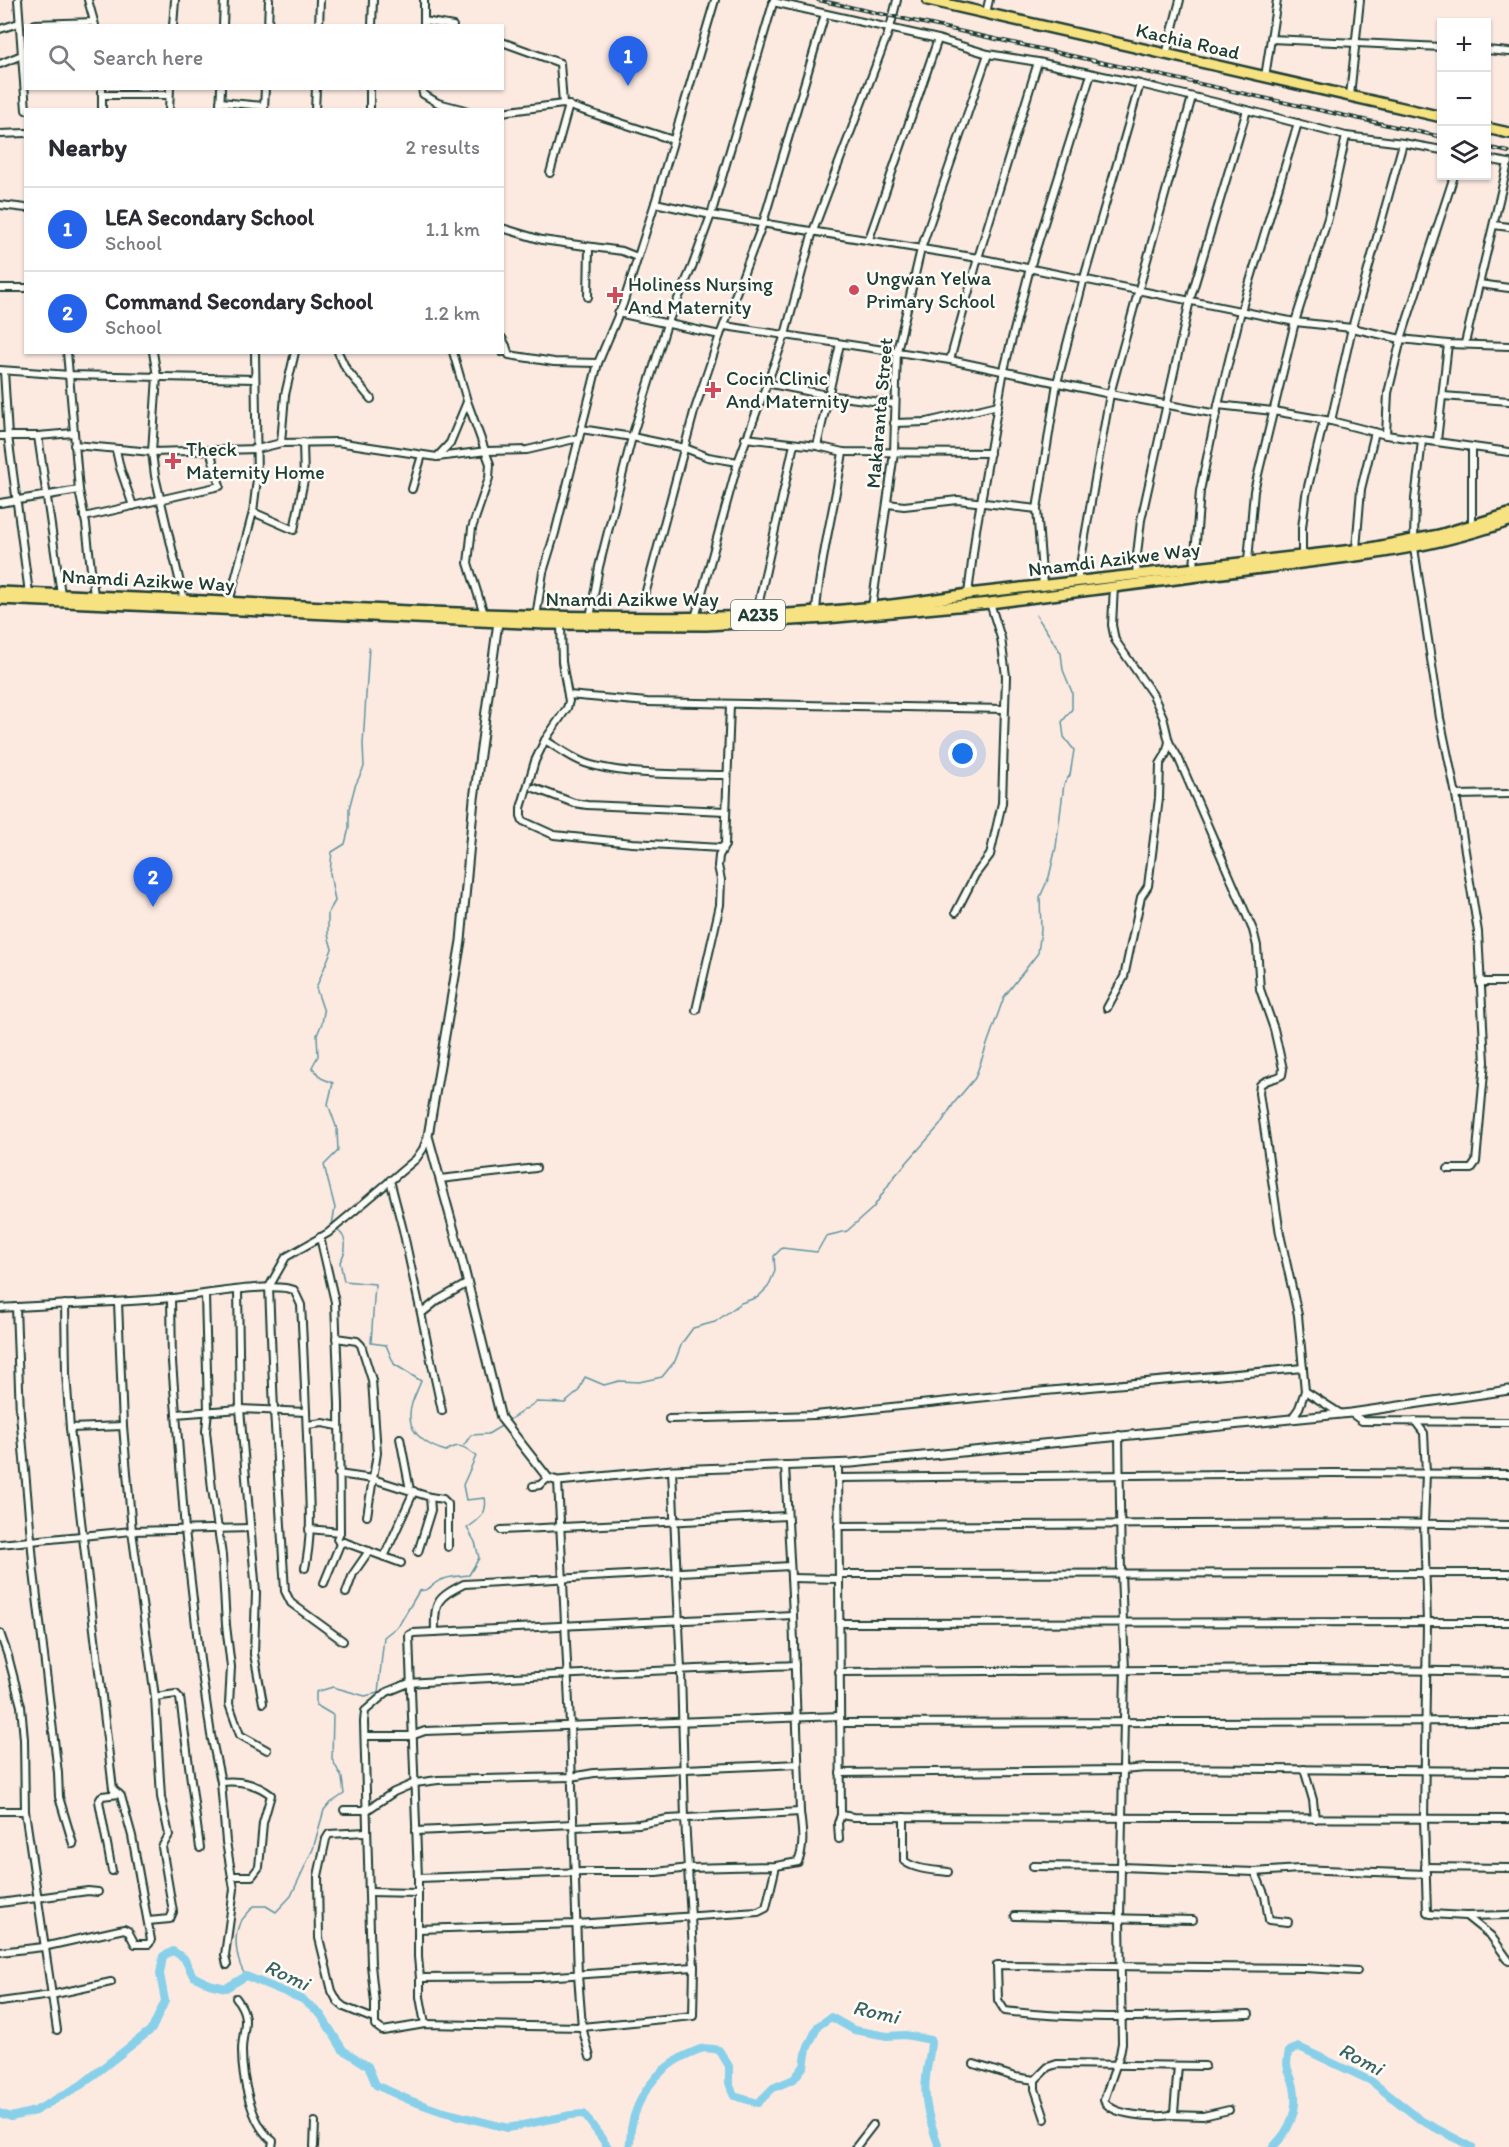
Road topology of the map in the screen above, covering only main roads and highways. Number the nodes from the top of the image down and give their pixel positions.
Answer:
1 (930, 0) edge
2 (1437, 116) edge
3 (1491, 129) edge
4 (1509, 133) edge
5 (1509, 514) edge
6 (1509, 521) edge
7 (1414, 544) junction
8 (0, 592) edge
9 (0, 599) edge

1 - 2 main road, Kachia Road
3 - 4 main road
5 - 7 main road, Nnamdi Azikwe Way / A235
6 - 7 main road, Nnamdi Azikwe Way / A235
7 - 8 main road, Nnamdi Azikwe Way / A235
7 - 9 main road, Nnamdi Azikwe Way / A235

